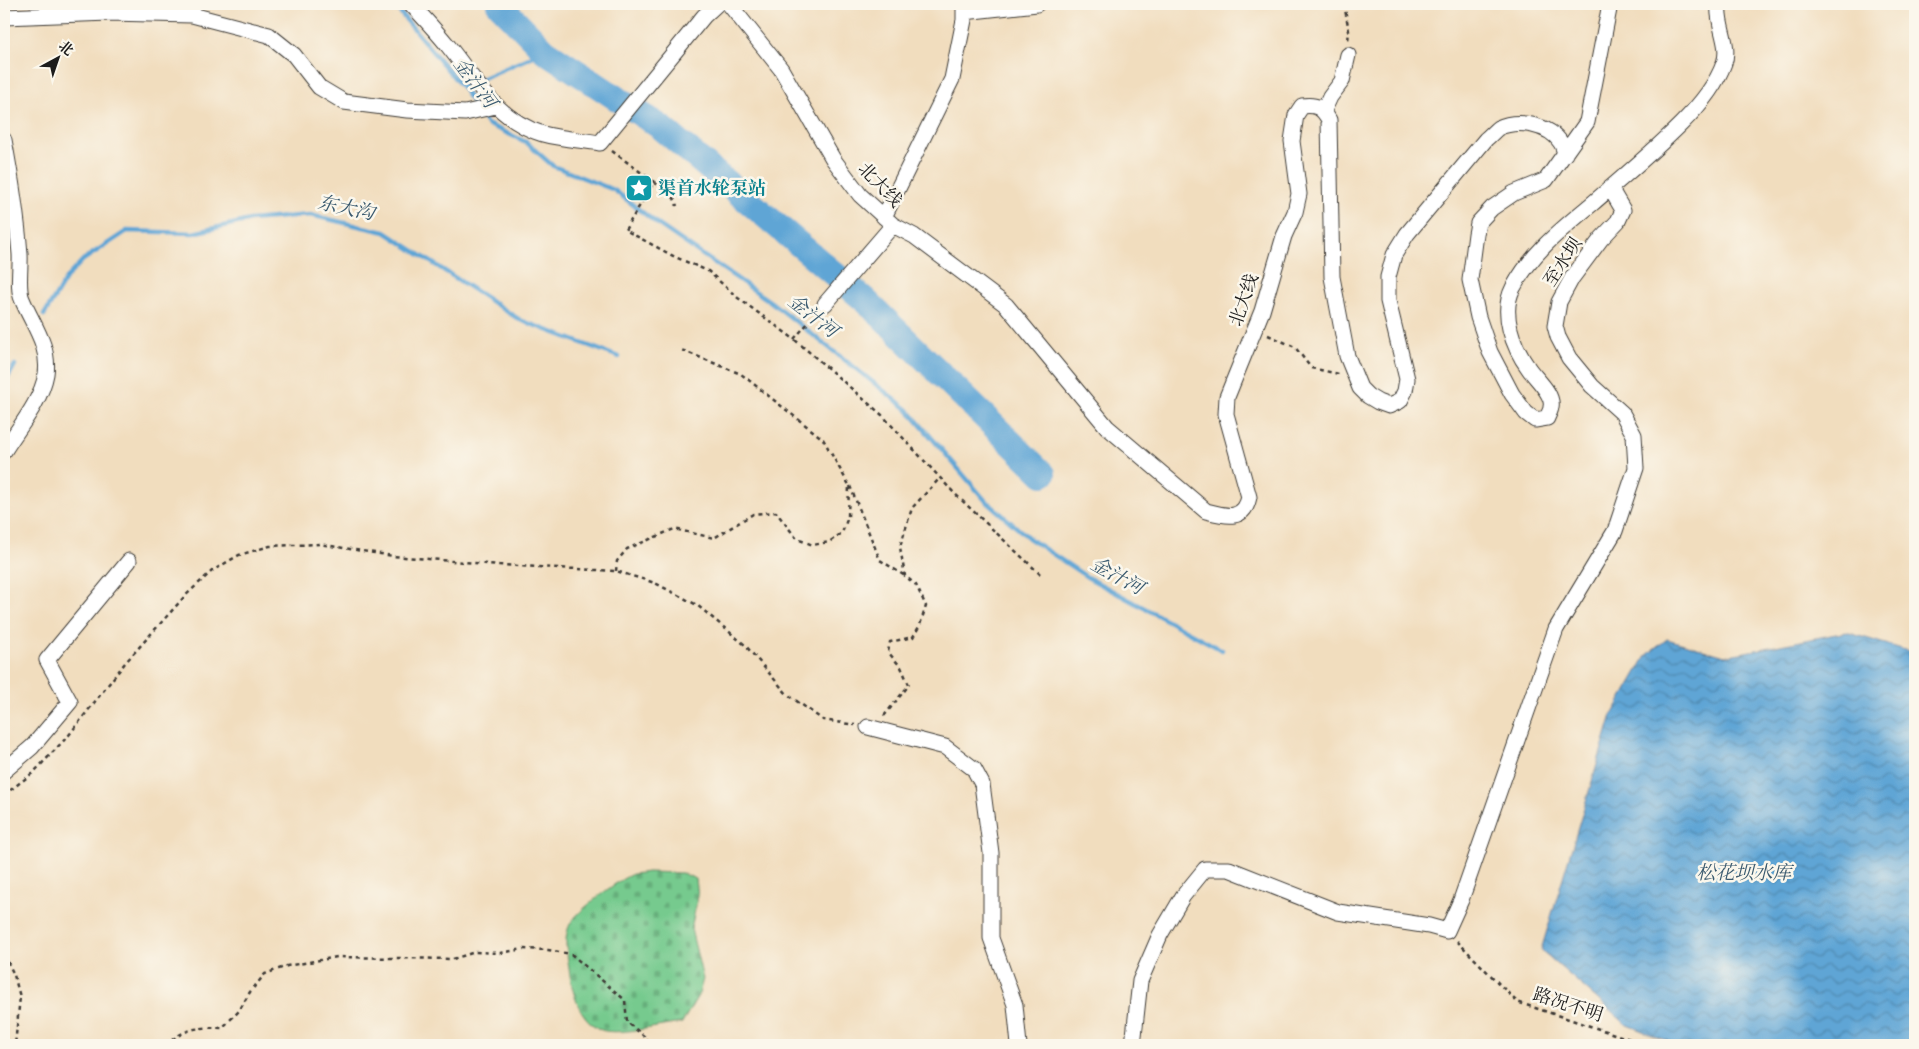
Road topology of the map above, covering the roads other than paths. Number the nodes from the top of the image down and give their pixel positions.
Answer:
1 (411, 4) edge
2 (717, 4) edge
3 (729, 4) edge
4 (1037, 4) edge
5 (1610, 4) edge
6 (1719, 4) edge
7 (109, 8) edge
8 (964, 8) edge
9 (4, 17) edge
10 (1348, 56) road end
11 (490, 108) junction
12 (1324, 110) junction
13 (4, 140) edge
14 (1565, 154) junction
15 (1610, 188) junction
16 (888, 221) junction
17 (825, 304) dead end
18 (4, 451) edge
19 (129, 560) dead end
20 (868, 728) road end
21 (4, 771) edge
22 (1019, 1045) edge
23 (1133, 1045) edge

1 - 11 street
2 - 11 street
3 - 16 street, 北大线
4 - 8 street
5 - 14 street
6 - 15 street
7 - 9 street
7 - 11 street
8 - 16 street
10 - 12 street
12 - 14 street
12 - 16 street, 北大线
13 - 18 street
14 - 15 street
15 - 23 street, 至水坝
16 - 17 street
19 - 21 street
20 - 22 street

